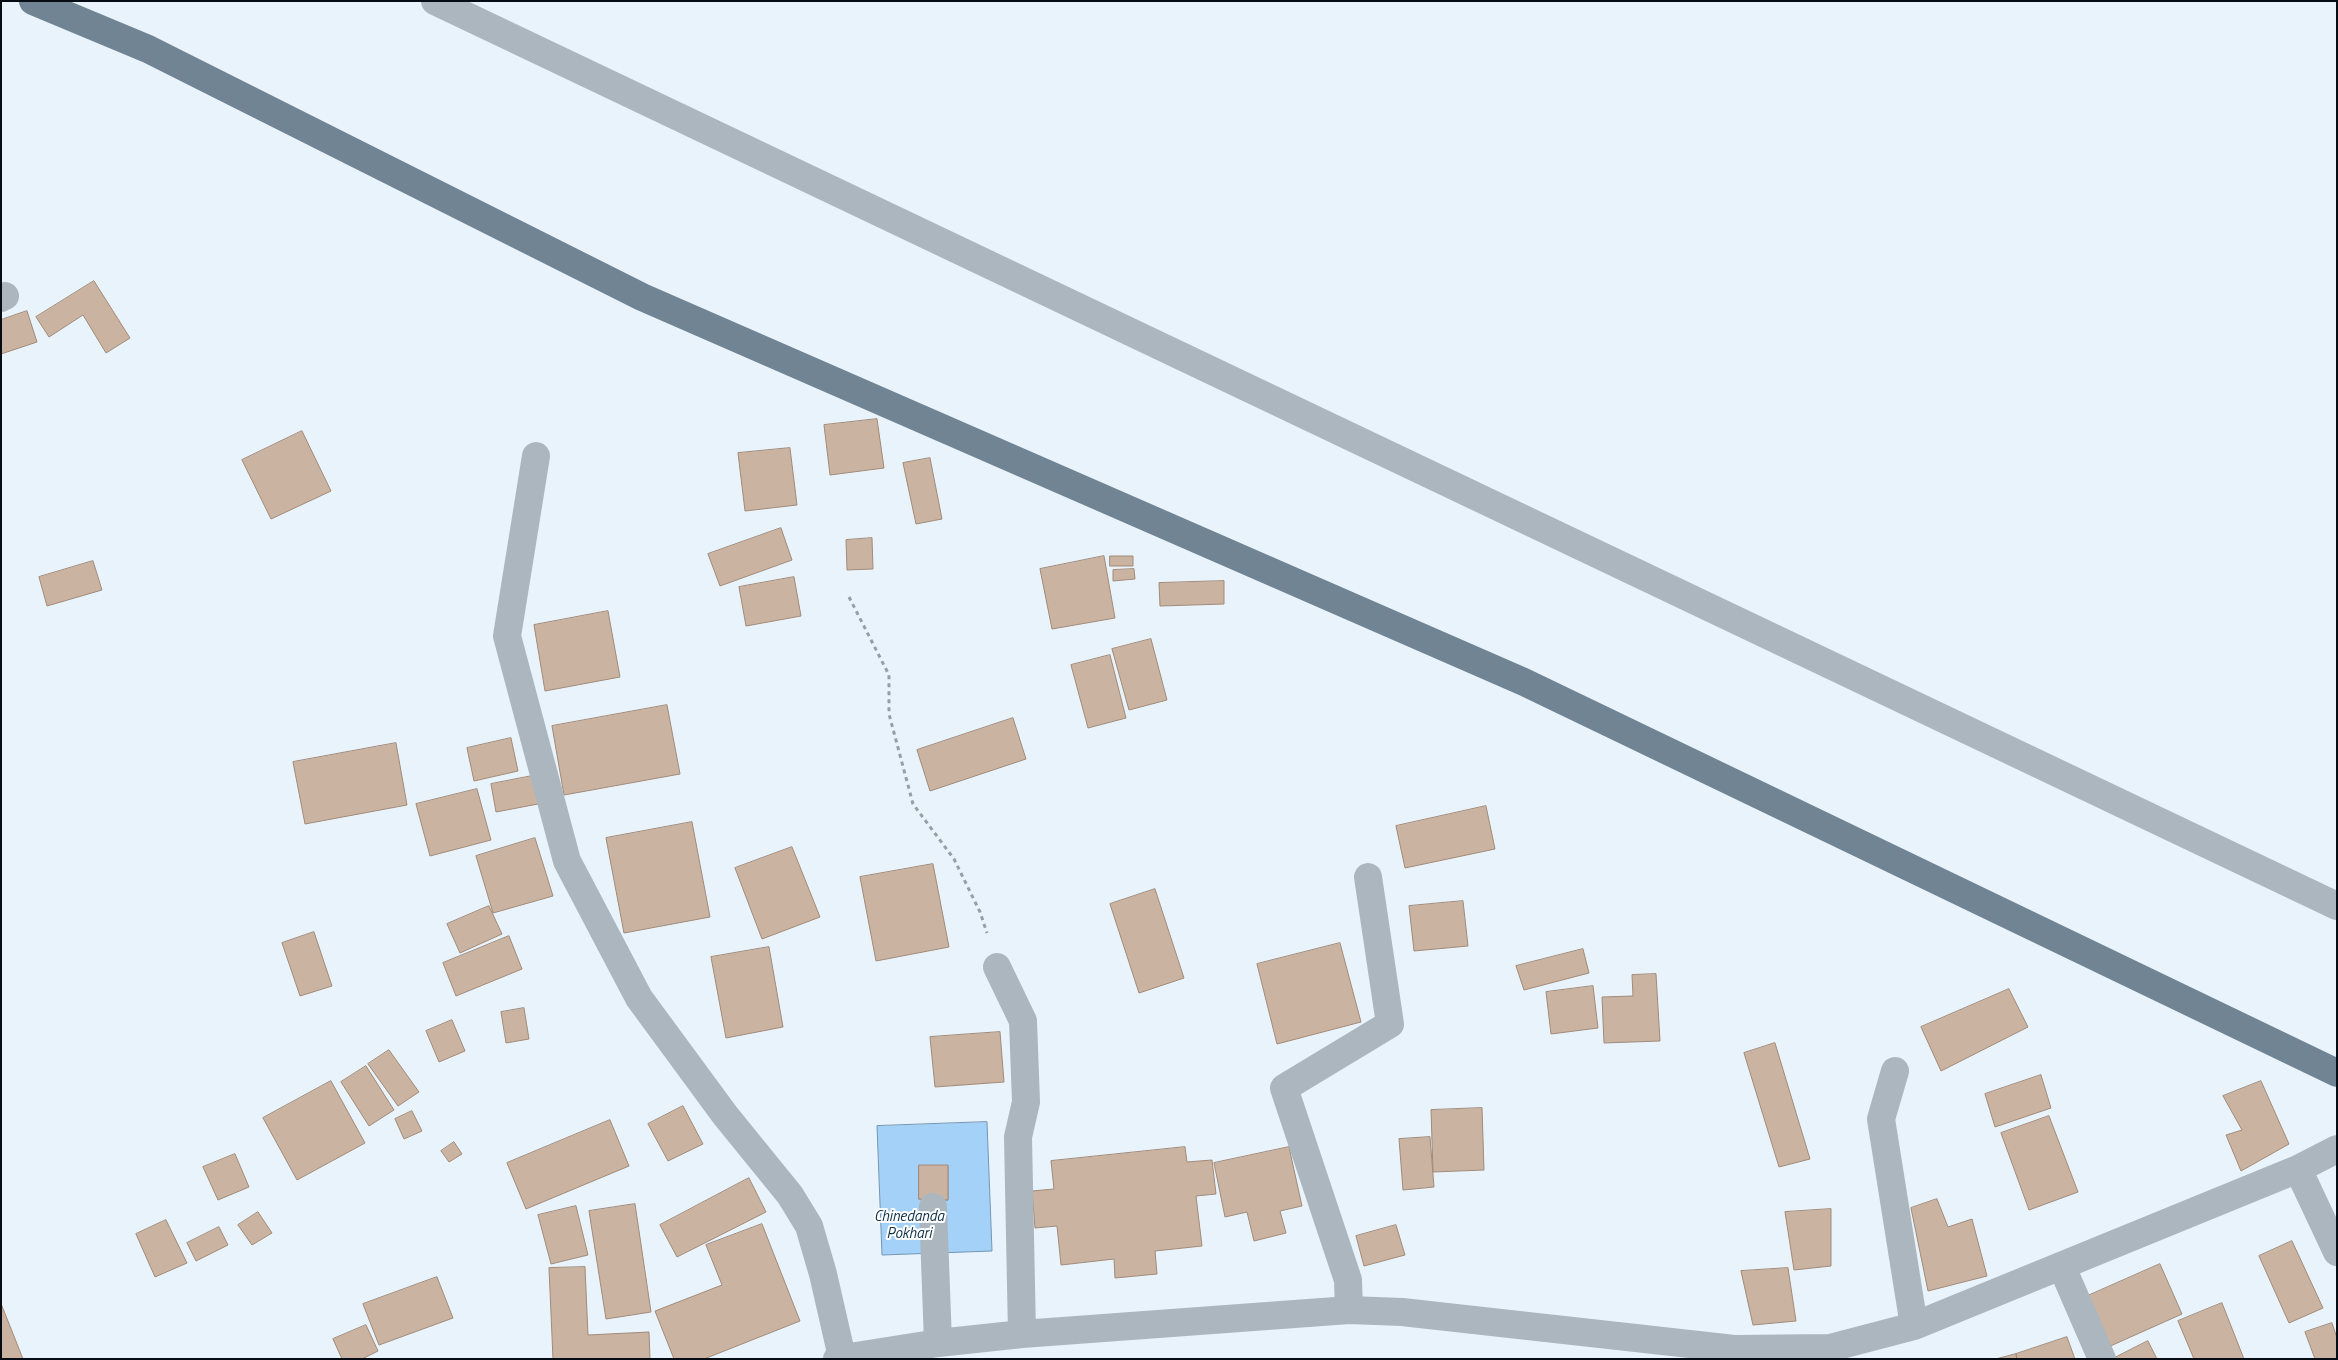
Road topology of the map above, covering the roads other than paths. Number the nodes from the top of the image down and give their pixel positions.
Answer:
1 (33, 1) edge
2 (435, 1) edge
3 (536, 456) dead end
4 (1368, 877) dead end
5 (2337, 906) edge
6 (997, 967) road end
7 (1895, 1071) dead end
8 (2337, 1073) edge
9 (2337, 1149) edge
10 (2298, 1169) junction
11 (933, 1207) dead end
12 (2337, 1252) edge
13 (2062, 1267) junction
14 (1349, 1310) junction
15 (1914, 1326) junction
16 (1022, 1334) junction
17 (938, 1343) junction
18 (839, 1358) edge
19 (2102, 1359) edge

1 - 8 main road
2 - 5 street
3 - 18 street
4 - 14 street
6 - 16 street
7 - 15 street
9 - 10 street
10 - 12 street
10 - 13 street
11 - 17 street
13 - 15 street
13 - 19 street
14 - 15 street
14 - 16 street
16 - 17 street
17 - 18 street

